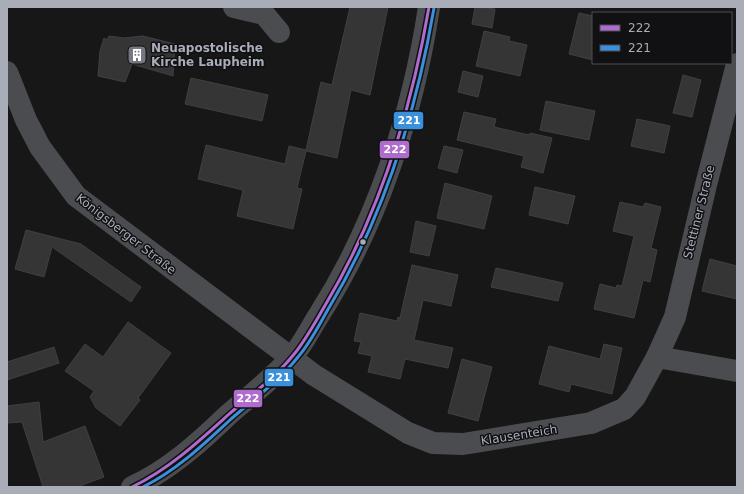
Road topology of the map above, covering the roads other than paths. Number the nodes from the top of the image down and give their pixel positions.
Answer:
1 (234, 7) edge
2 (429, 7) edge
3 (279, 32) dead end
4 (737, 64) edge
5 (7, 72) edge
6 (657, 357) junction
7 (291, 358) junction
8 (737, 371) edge
9 (132, 487) edge

1 - 3 street
2 - 7 street
4 - 6 street, Stettiner Straße
5 - 7 street, Königsberger Straße
6 - 7 street, Klausenteich
6 - 8 street
7 - 9 street

